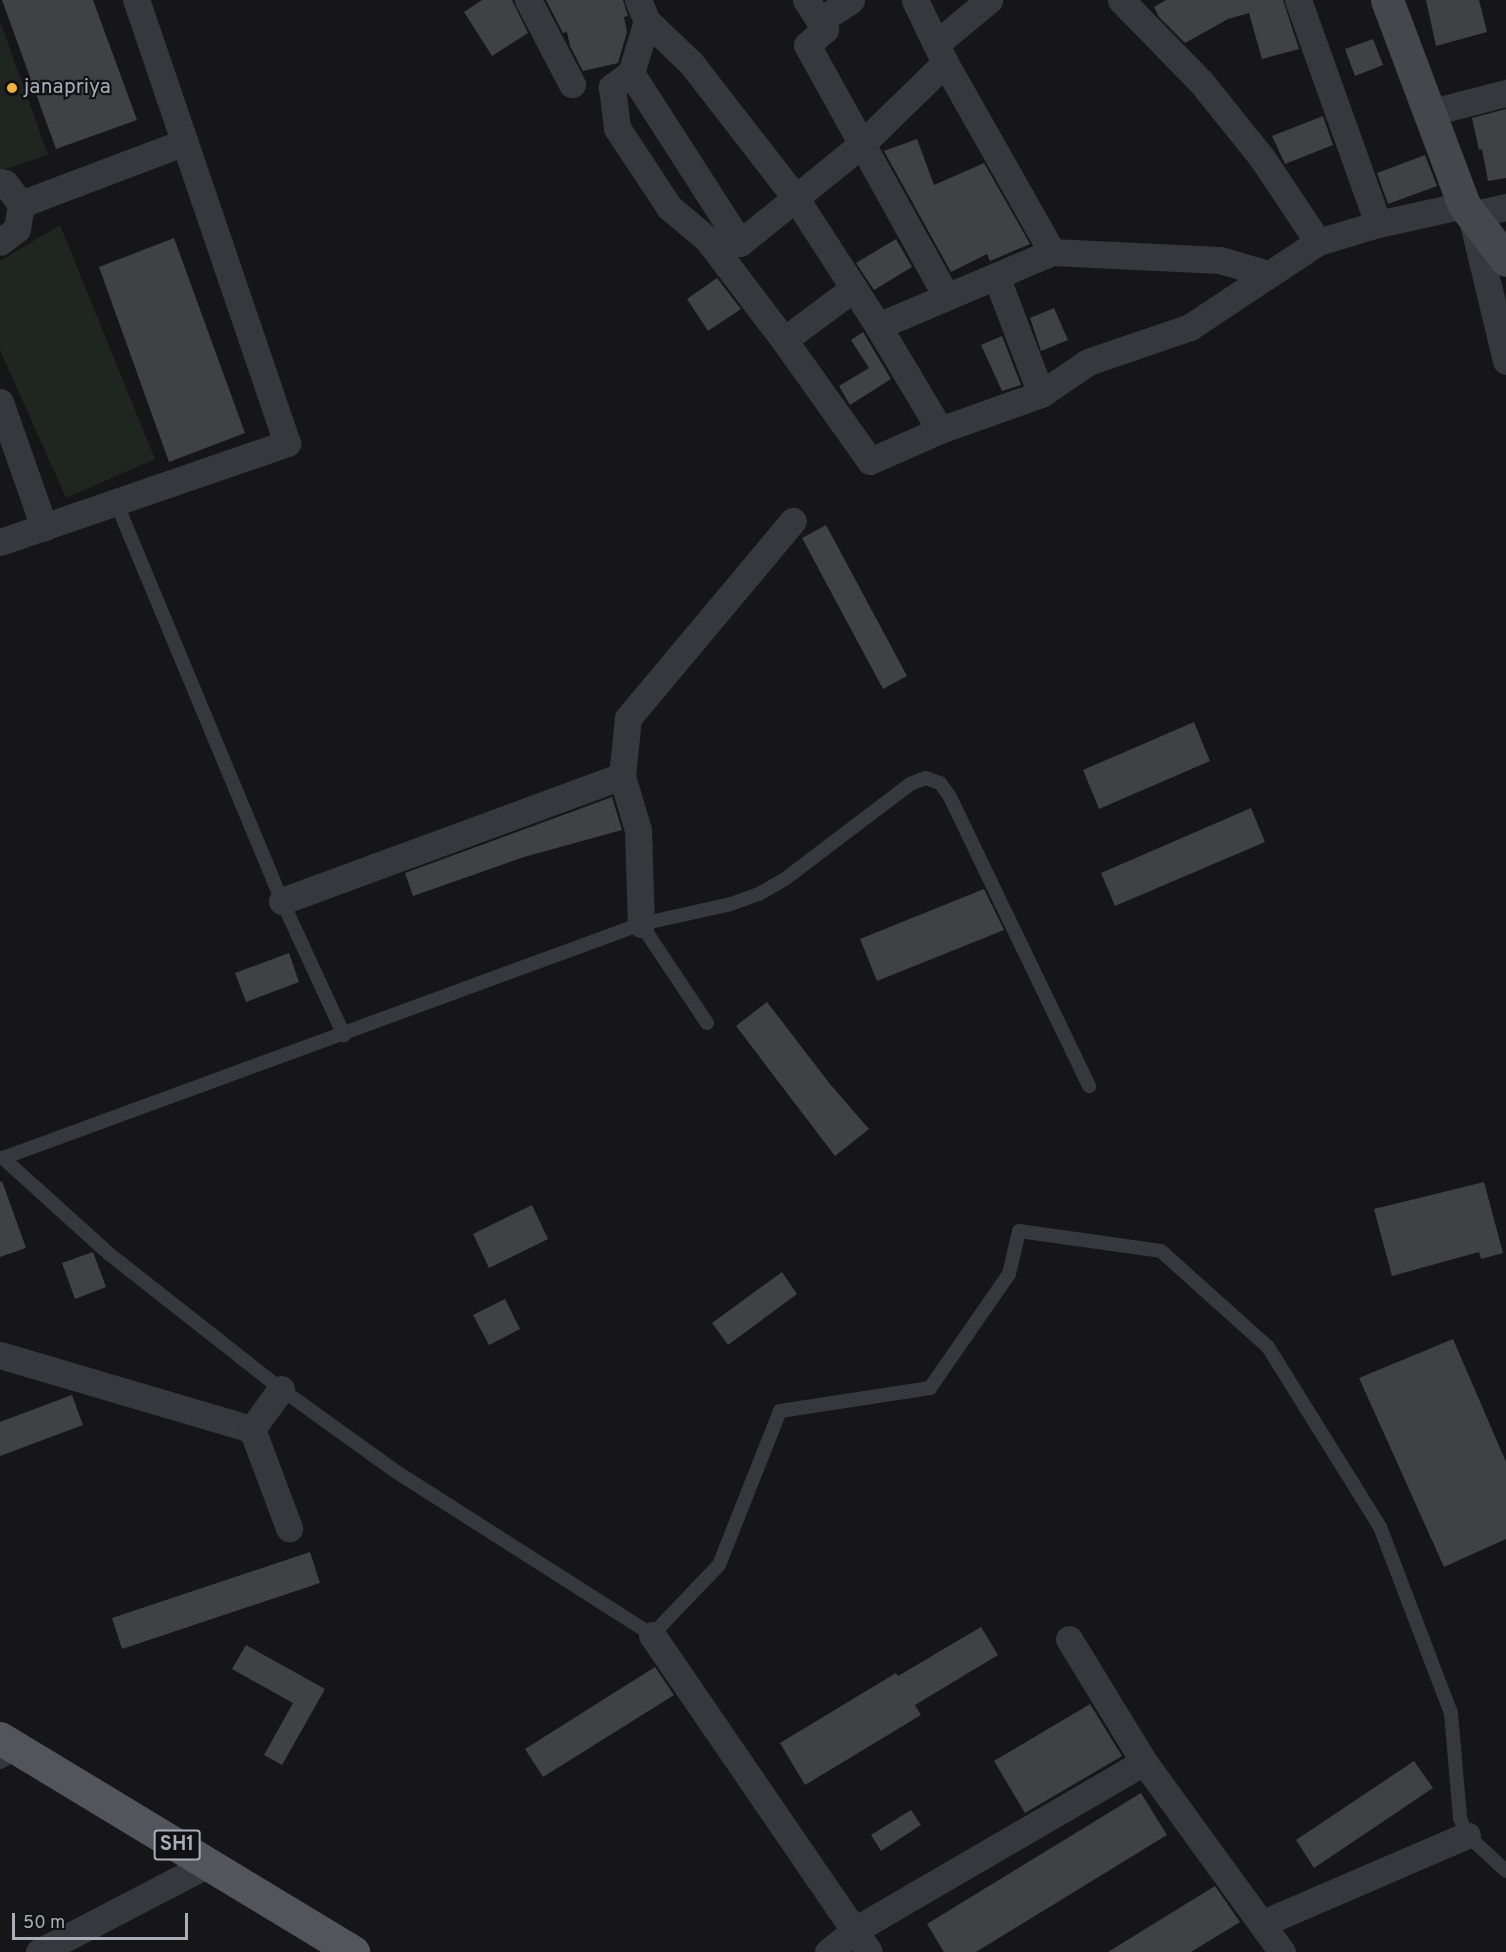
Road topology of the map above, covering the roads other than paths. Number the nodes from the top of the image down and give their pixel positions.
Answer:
1 (136, 0) edge
2 (528, 0) edge
3 (851, 0) edge
4 (915, 0) edge
5 (989, 0) edge
6 (1121, 0) edge
7 (1298, 0) edge
8 (1387, 0) edge
9 (643, 10) edge
10 (812, 10) edge
11 (941, 54) junction
12 (631, 73) junction
13 (572, 84) dead end
14 (1506, 93) edge
15 (1428, 113) junction
16 (184, 142) junction
17 (863, 143) junction
18 (0, 182) edge
19 (795, 197) junction
20 (21, 204) junction
21 (1506, 207) edge
22 (1467, 210) junction
23 (1378, 224) junction
24 (0, 242) edge
25 (1318, 242) junction
26 (1052, 252) junction
27 (1506, 260) edge
28 (1268, 274) junction
29 (996, 276) junction
30 (854, 288) junction
31 (946, 296) junction
32 (878, 326) junction
33 (784, 340) junction
34 (1506, 362) edge
35 (1041, 394) junction
36 (0, 402) edge
37 (940, 430) junction
38 (116, 502) junction
39 (793, 521) dead end
40 (44, 527) junction
41 (0, 542) edge
42 (622, 776) junction
43 (282, 901) junction
44 (642, 924) junction
45 (707, 1023) dead end
46 (344, 1035) junction
47 (1089, 1086) dead end
48 (2, 1158) edge
49 (0, 1356) edge
50 (281, 1389) junction
51 (252, 1429) junction
52 (289, 1528) dead end
53 (652, 1635) junction
54 (1069, 1639) dead end
55 (7, 1750) edge
56 (1144, 1762) junction
57 (1467, 1835) junction
58 (207, 1864) junction
59 (1506, 1870) edge
60 (1263, 1923) junction
61 (862, 1941) edge
62 (39, 1952) edge
63 (353, 1952) edge
64 (828, 1952) edge
65 (1282, 1952) edge

1 - 16 street
2 - 13 street
3 - 10 street
4 - 11 street
5 - 11 street
6 - 25 street
7 - 23 street
8 - 15 main road
9 - 12 street
9 - 19 street
10 - 17 street
11 - 17 street
11 - 26 street
12 - 19 street
12 - 33 street
14 - 15 street
15 - 22 main road
16 - 20 street
16 - 38 street
17 - 19 street
17 - 31 street
18 - 20 street
19 - 30 street
20 - 24 street
21 - 22 street
22 - 23 street
22 - 27 main road
22 - 34 street
23 - 25 street
25 - 28 street
26 - 28 street
26 - 29 street
28 - 35 street
29 - 31 street
29 - 35 street
30 - 32 street
30 - 33 street
31 - 32 street
32 - 37 street
33 - 37 street
35 - 37 street
36 - 40 street
38 - 40 street
38 - 43 lane
39 - 42 street
40 - 41 street
42 - 43 street
42 - 44 street
43 - 46 lane
44 - 45 lane
44 - 46 lane
44 - 47 lane
46 - 48 lane
48 - 50 lane
49 - 51 street
50 - 51 street
50 - 53 lane
51 - 52 street
53 - 57 lane
53 - 61 street
54 - 56 street
55 - 58 main road, SH1
56 - 60 street
56 - 61 street
57 - 59 lane
57 - 60 street
58 - 62 street
58 - 63 main road, SH1
60 - 65 street
61 - 64 street

